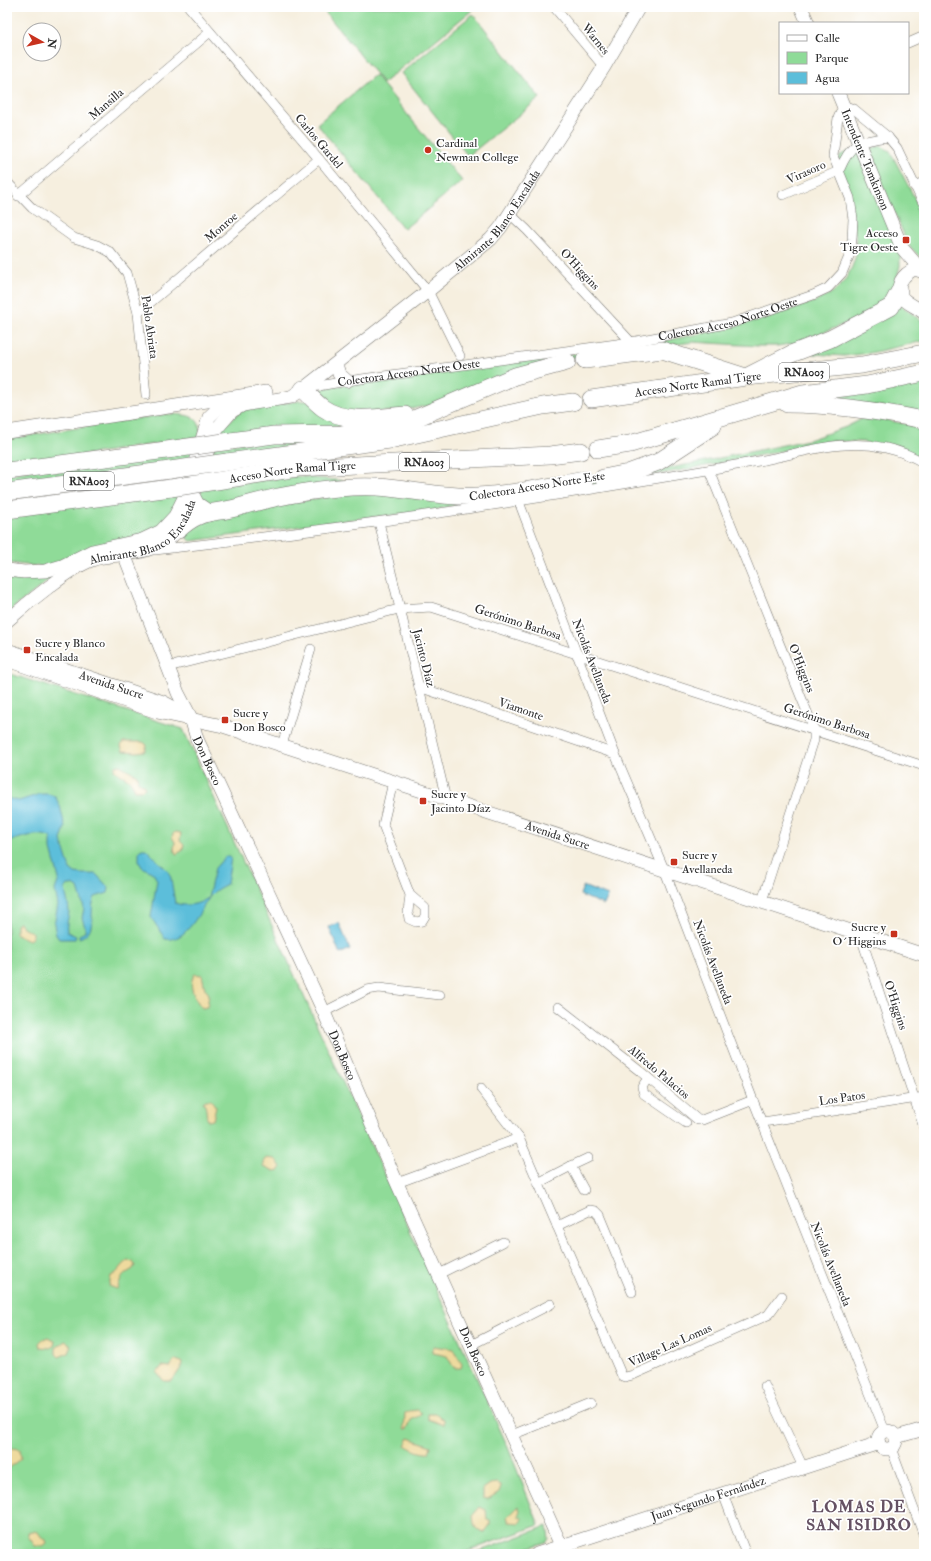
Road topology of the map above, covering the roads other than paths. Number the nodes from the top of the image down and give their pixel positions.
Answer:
1 (189, 7) edge
2 (554, 7) edge
3 (639, 7) edge
4 (801, 7) edge
5 (808, 22) edge
6 (210, 32) junction
7 (924, 36) edge
8 (909, 43) edge
9 (604, 67) junction
10 (838, 94) edge
11 (843, 107) junction
12 (888, 137) junction
13 (858, 142) junction
14 (319, 159) junction
15 (839, 171) junction
16 (7, 182) edge
17 (924, 182) edge
18 (914, 186) junction
19 (18, 196) junction
20 (783, 196) dead end
21 (924, 205) edge
22 (510, 214) junction
23 (902, 248) junction
24 (922, 271) edge
25 (901, 284) junction
26 (428, 291) junction
27 (138, 313) junction
28 (924, 313) edge
29 (631, 342) junction
30 (924, 353) edge
31 (460, 356) dead end
32 (585, 360) dead end
33 (567, 362) dead end
34 (336, 364) junction
35 (924, 373) edge
36 (746, 377) junction
37 (347, 381) junction
38 (303, 389) junction
39 (146, 395) dead end
40 (229, 398) junction
41 (591, 399) dead end
42 (573, 402) dead end
43 (187, 404) junction
44 (757, 406) junction
45 (442, 408) junction
46 (728, 416) junction
47 (209, 417) junction
48 (924, 420) edge
49 (7, 432) edge
50 (213, 433) junction
51 (598, 449) dead end
52 (581, 451) dead end
53 (924, 463) edge
54 (709, 470) junction
55 (7, 471) edge
56 (603, 478) dead end
57 (585, 480) dead end
58 (7, 492) edge
59 (183, 492) junction
60 (518, 502) junction
61 (7, 510) edge
62 (208, 513) junction
63 (379, 522) junction
64 (178, 530) junction
65 (150, 550) junction
66 (124, 554) junction
67 (7, 570) edge
68 (399, 609) junction
69 (8, 619) edge
70 (7, 650) edge
71 (311, 650) dead end
72 (576, 653) junction
73 (7, 660) edge
74 (168, 667) junction
75 (419, 687) junction
76 (191, 718) junction
77 (814, 729) junction
78 (282, 746) junction
79 (615, 754) junction
80 (924, 766) edge
81 (393, 782) junction
82 (446, 799) junction
83 (664, 869) junction
84 (410, 895) dead end
85 (762, 901) junction
86 (860, 934) junction
87 (924, 955) edge
88 (440, 995) dead end
89 (558, 1007) dead end
90 (324, 1012) junction
91 (648, 1078) junction
92 (481, 1089) dead end
93 (924, 1097) edge
94 (753, 1100) junction
95 (913, 1100) junction
96 (763, 1122) junction
97 (686, 1123) dead end
98 (924, 1128) edge
99 (519, 1138) junction
100 (588, 1158) dead end
101 (571, 1166) junction
102 (398, 1183) junction
103 (538, 1183) junction
104 (584, 1190) dead end
105 (556, 1226) junction
106 (503, 1242) dead end
107 (439, 1274) junction
108 (632, 1292) dead end
109 (782, 1296) dead end
110 (551, 1304) dead end
111 (471, 1344) junction
112 (765, 1386) dead end
113 (591, 1403) dead end
114 (924, 1429) edge
115 (512, 1435) junction
116 (888, 1440) junction
117 (803, 1467) junction
118 (723, 1494) junction
119 (924, 1536) edge
120 (563, 1550) edge
121 (537, 1554) edge
122 (746, 1554) edge

1 - 6 street, Carlos Gardel
2 - 9 street, Warnes
3 - 9 main road, Almirante Blanco Encalada
4 - 5 main road
6 - 14 street, Carlos Gardel
6 - 19 street, Mansilla
7 - 8 street
9 - 22 main road, Almirante Blanco Encalada
10 - 11 main road, Intendente Tomkinson
11 - 12 street
11 - 13 main road, Intendente Tomkinson
11 - 15 street, Colectora Acceso Norte Oeste
12 - 13 street
12 - 18 street
13 - 15 street
13 - 23 main road, Intendente Tomkinson
14 - 26 street, Carlos Gardel
14 - 27 street, Monroe
15 - 20 street, Virasoro
15 - 29 street, Colectora Acceso Norte Oeste
16 - 19 street, Pablo Abriata
17 - 18 street
18 - 21 street
19 - 27 street, Pablo Abriata
22 - 26 main road, Almirante Blanco Encalada
22 - 29 street, O'Higgins
23 - 24 main road, Intendente Tomkinson
23 - 25 main road, Intendente Tomkinson
24 - 25 main road
25 - 28 main road
25 - 36 highway
26 - 31 street
26 - 34 main road, Almirante Blanco Encalada
27 - 39 street, Pablo Abriata
29 - 37 street, Colectora Acceso Norte Oeste
30 - 36 highway, Acceso Norte Ramal Tigre / RNA003
32 - 36 highway
33 - 45 highway
34 - 37 main road
34 - 38 main road, Almirante Blanco Encalada
35 - 44 highway, RNA003
36 - 41 highway, Acceso Norte Ramal Tigre / RNA003
37 - 38 street, Colectora Acceso Norte Oeste
38 - 40 main road
38 - 45 highway
38 - 50 main road, Almirante Blanco Encalada
40 - 43 main road
40 - 47 main road, Almirante Blanco Encalada
42 - 58 highway, Acceso Norte Ramal Tigre / RNA003, bridge
43 - 47 main road
43 - 49 main road
44 - 46 highway, RNA003
44 - 48 highway
45 - 55 highway, bridge
46 - 51 highway, RNA003
46 - 56 highway
47 - 50 main road
47 - 59 main road, Almirante Blanco Encalada
50 - 59 main road, Almirante Blanco Encalada
52 - 59 highway, Acceso Norte Ramal Tigre / RNA003, bridge
53 - 54 street, Colectora Acceso Norte Este
54 - 60 street, Colectora Acceso Norte Este
54 - 77 street, O'Higgins
57 - 62 highway
59 - 61 highway, Acceso Norte Ramal Tigre / RNA003
59 - 62 highway
59 - 64 main road, Almirante Blanco Encalada
59 - 67 main road, Almirante Blanco Encalada
60 - 63 street, Colectora Acceso Norte Este
60 - 72 street, Nicolás Avellaneda
62 - 64 highway
63 - 65 street, Colectora Acceso Norte Este
63 - 68 street, Jacinto Díaz
64 - 65 main road, Almirante Blanco Encalada
65 - 66 main road, Almirante Blanco Encalada
66 - 69 main road, Almirante Blanco Encalada
66 - 74 main road, Don Bosco
68 - 72 street, Gerónimo Barbosa
68 - 74 street, Gerónimo Barbosa
68 - 75 street, Jacinto Díaz
70 - 76 main road, Avenida Sucre
71 - 78 street
72 - 77 street, Gerónimo Barbosa
72 - 79 street, Nicolás Avellaneda
73 - 76 main road, Avenida Sucre
74 - 76 main road, Don Bosco
75 - 79 street, Viamonte
75 - 82 street, Jacinto Díaz
76 - 78 main road, Avenida Sucre
76 - 90 main road, Don Bosco
77 - 80 street, Gerónimo Barbosa
77 - 85 street
78 - 81 main road, Avenida Sucre
79 - 83 street, Nicolás Avellaneda
81 - 82 main road, Avenida Sucre
81 - 84 street
82 - 83 main road, Avenida Sucre
83 - 85 main road, Avenida Sucre
83 - 94 street, Nicolás Avellaneda
85 - 86 main road, Avenida Sucre
86 - 87 main road, Avenida Sucre
86 - 95 street, O'Higgins
88 - 90 street
89 - 91 street, Alfredo Palacios
90 - 102 main road, Don Bosco
91 - 94 street, Alfredo Palacios
91 - 97 street
92 - 99 street, Village Las Lomas
93 - 95 street, Los Patos
94 - 96 street, Nicolás Avellaneda
95 - 96 street, Los Patos
95 - 98 street, O'Higgins
96 - 116 street, Nicolás Avellaneda
99 - 102 street
99 - 103 street, Village Las Lomas
100 - 101 street
101 - 103 street
101 - 104 street
102 - 107 main road, Don Bosco
103 - 105 street, Village Las Lomas
105 - 108 street
105 - 109 street, Village Las Lomas
106 - 107 street
107 - 111 main road, Don Bosco
110 - 111 street
111 - 115 main road, Don Bosco
112 - 117 street
113 - 115 street
114 - 116 main road, Juan Segundo Fernández
115 - 120 main road, Don Bosco
116 - 117 main road, Juan Segundo Fernández
116 - 119 street, Nicolás Avellaneda
117 - 118 main road, Juan Segundo Fernández
118 - 120 main road, Juan Segundo Fernández
118 - 122 street
120 - 121 main road, Juan Segundo Fernández

